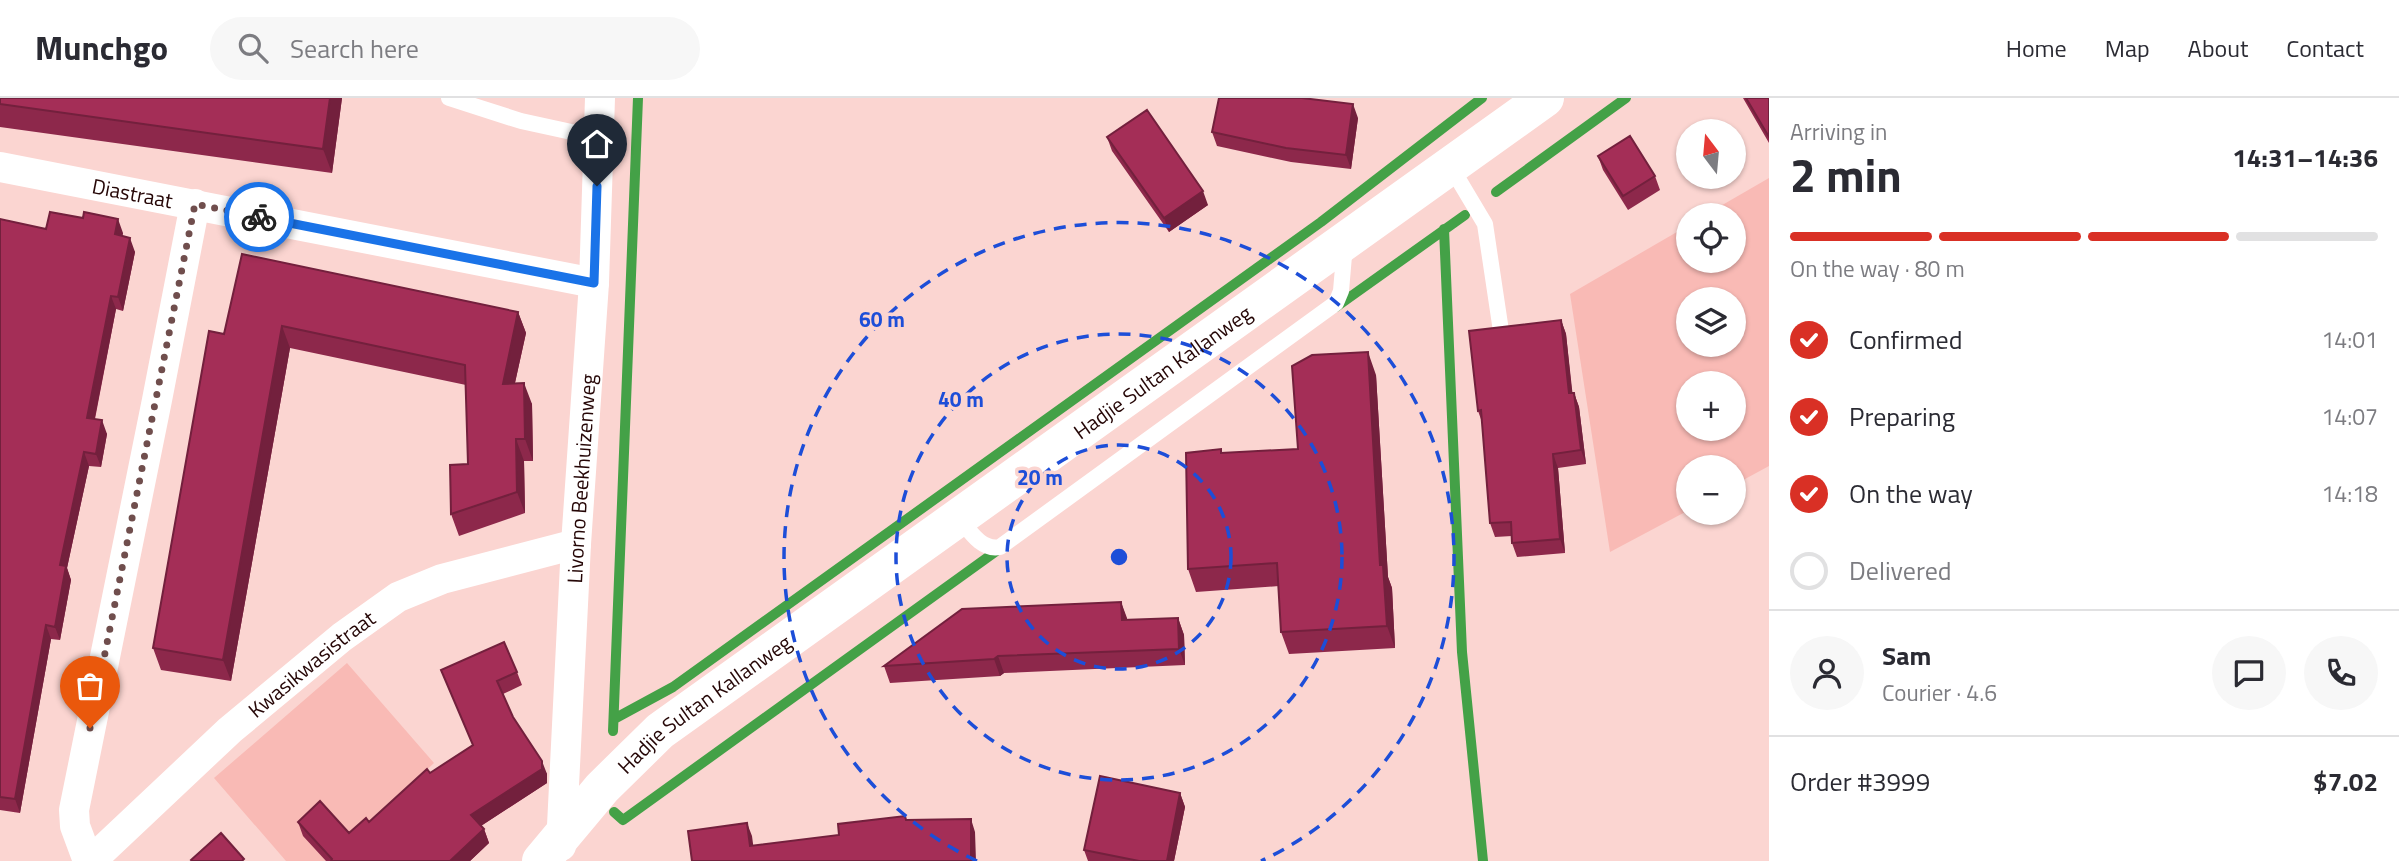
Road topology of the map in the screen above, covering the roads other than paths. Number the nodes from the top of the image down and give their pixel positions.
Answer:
1 (449, 98) edge
2 (600, 98) edge
3 (1545, 98) edge
4 (599, 138) junction
5 (0, 167) edge
6 (1451, 167) junction
7 (195, 204) junction
8 (594, 283) junction
9 (1501, 331) edge
10 (576, 544) junction
11 (554, 853) edge
12 (89, 861) edge

1 - 4 lane
2 - 4 street, Livorno Beekhuizenweg
3 - 6 street, Hadjie Sultan Kallanweg
4 - 8 street, Livorno Beekhuizenweg
5 - 7 street, Diastraat
6 - 9 lane
6 - 11 street, Hadjie Sultan Kallanweg
7 - 8 street, Diastraat
7 - 12 street
8 - 10 street, Livorno Beekhuizenweg
10 - 11 street, Livorno Beekhuizenweg
10 - 12 street, Kwasikwasistraat

